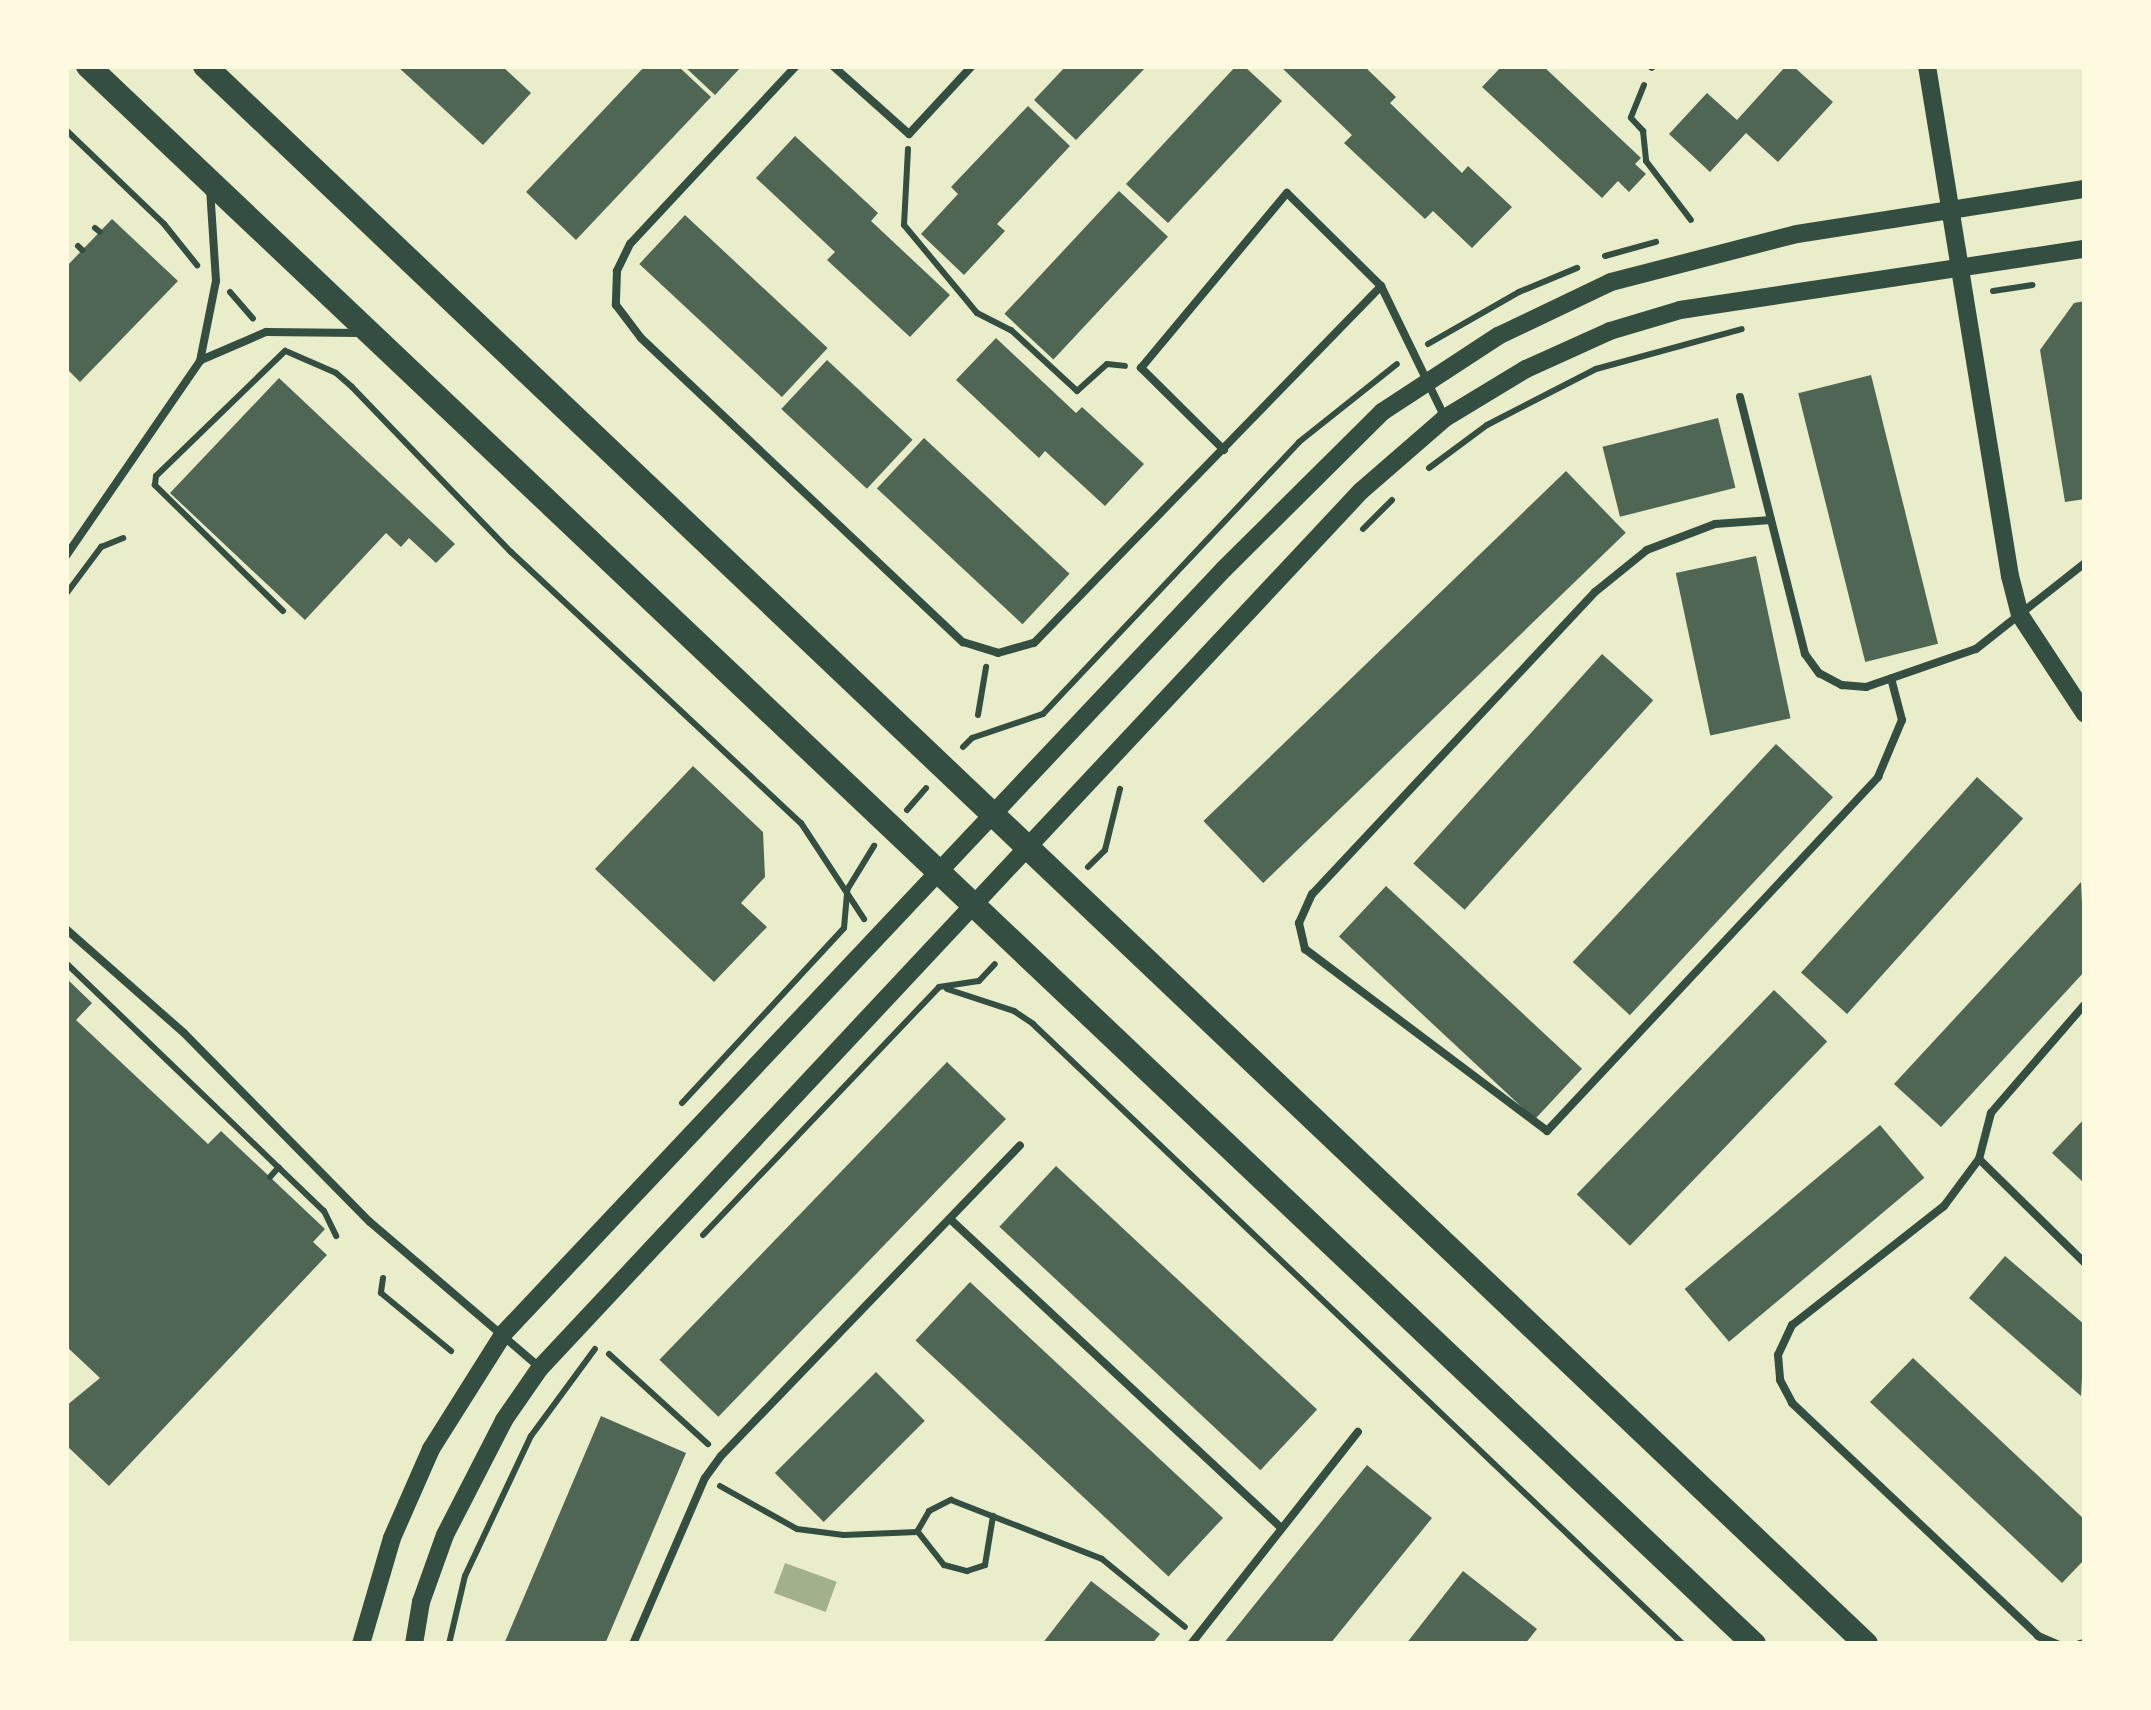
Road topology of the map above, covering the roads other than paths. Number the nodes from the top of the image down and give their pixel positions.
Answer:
1 (88, 66) edge
2 (205, 66) edge
3 (796, 66) edge
4 (832, 66) edge
5 (972, 66) edge
6 (1927, 66) edge
7 (209, 181) junction
8 (2085, 189) edge
9 (1951, 209) junction
10 (2085, 249) edge
11 (1960, 268) junction
12 (1381, 286) junction
13 (370, 333) junction
14 (200, 361) junction
15 (1424, 380) junction
16 (1740, 397) dead end
17 (1445, 418) junction
18 (1224, 450) junction
19 (1771, 520) junction
20 (66, 556) edge
21 (2085, 563) edge
22 (2020, 615) junction
23 (1891, 678) junction
24 (2085, 714) edge
25 (992, 813) junction
26 (1028, 848) junction
27 (937, 871) junction
28 (975, 906) junction
29 (66, 929) edge
30 (2085, 1004) edge
31 (1020, 1145) dead end
32 (1979, 1159) junction
33 (950, 1219) junction
34 (2085, 1263) edge
35 (504, 1333) junction
36 (540, 1369) junction
37 (1358, 1432) dead end
38 (1280, 1528) junction
39 (1194, 1641) edge
40 (361, 1644) edge
41 (414, 1644) edge
42 (633, 1644) edge
43 (1754, 1644) edge
44 (1867, 1644) edge
45 (2057, 1644) edge

1 - 7 main road
2 - 25 main road
3 - 18 lane
4 - 5 lane
6 - 9 street
7 - 13 main road
7 - 14 lane
8 - 9 street
9 - 11 street
9 - 15 street
10 - 11 street
11 - 17 street
11 - 22 street
12 - 15 lane
12 - 18 lane
12 - 18 lane
13 - 14 lane
13 - 27 main road
14 - 20 lane
15 - 17 lane
15 - 25 street
16 - 19 lane
17 - 26 street
19 - 23 lane
19 - 23 lane
21 - 22 lane
22 - 23 lane
22 - 24 street
25 - 26 main road
25 - 27 street
26 - 28 street
26 - 44 main road
27 - 28 main road
27 - 35 street
28 - 36 street
28 - 43 main road
29 - 35 lane
30 - 32 lane
31 - 33 lane
32 - 34 lane
32 - 45 lane
33 - 38 lane
33 - 42 lane
35 - 36 lane
35 - 40 street
36 - 41 street
37 - 38 lane
38 - 39 lane

